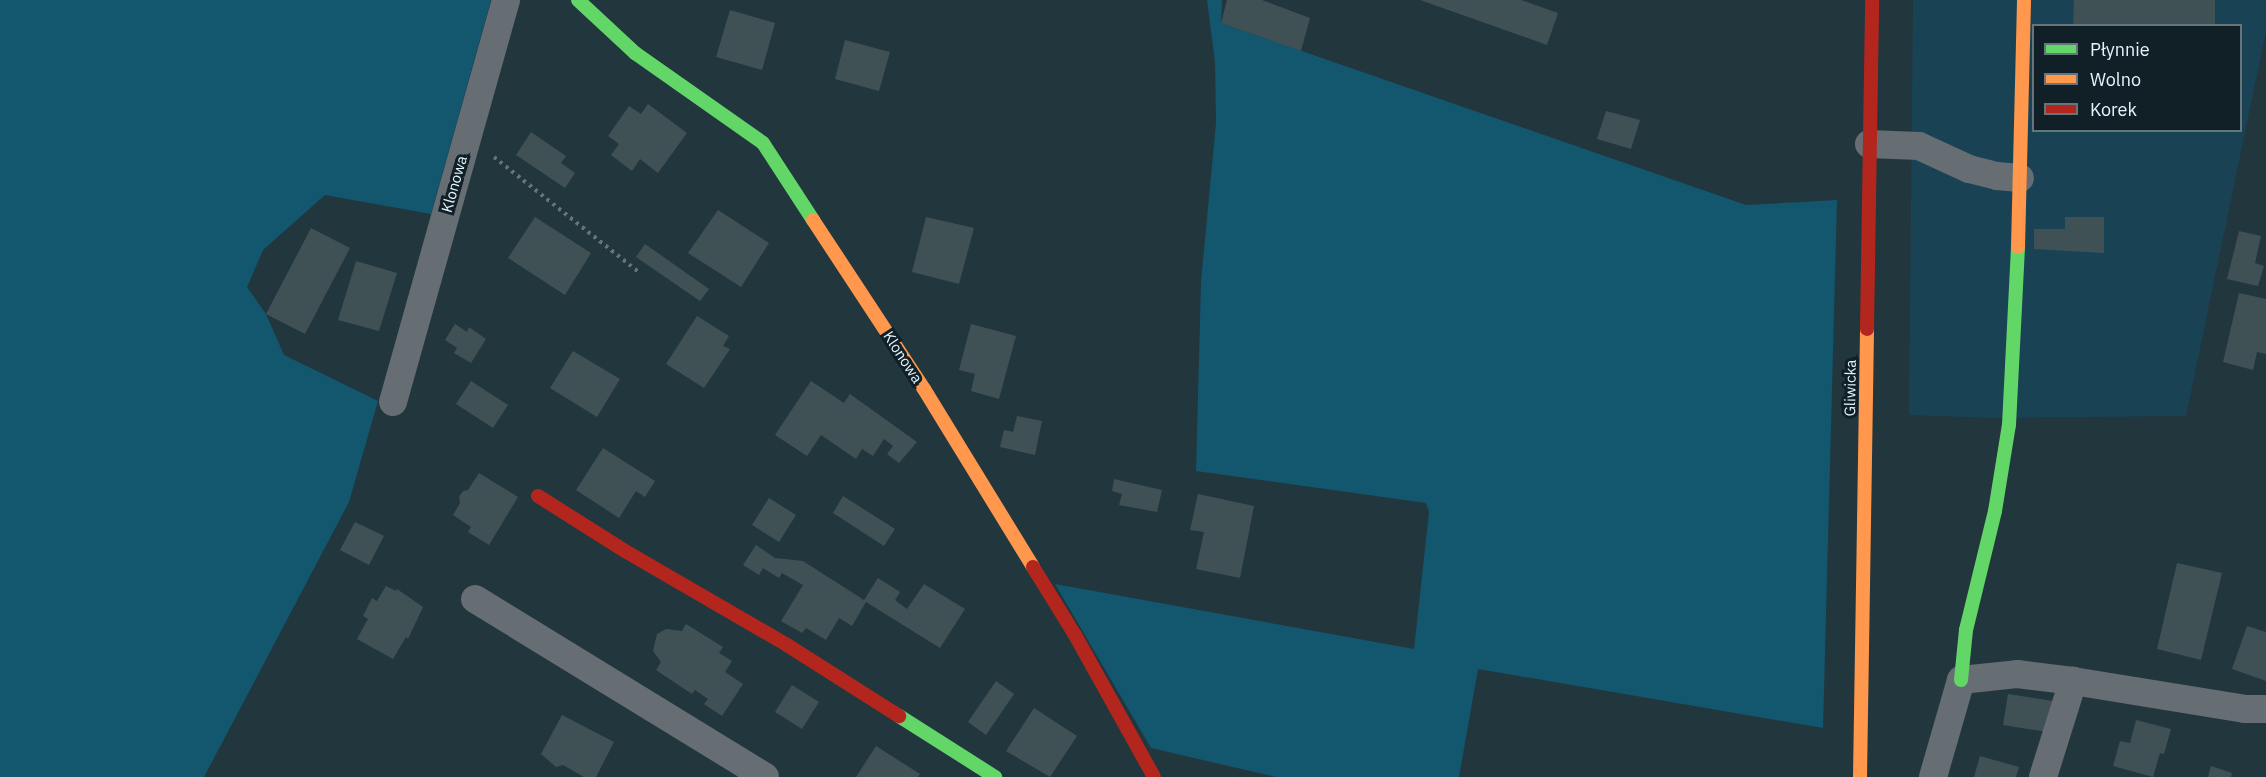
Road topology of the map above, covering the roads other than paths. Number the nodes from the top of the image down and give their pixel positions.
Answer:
1 (506, 0) edge
2 (578, 0) edge
3 (1872, 0) edge
4 (2024, 0) edge
5 (1869, 144) junction
6 (2020, 178) junction
7 (393, 402) dead end
8 (538, 496) dead end
9 (475, 599) dead end
10 (1961, 680) junction
11 (2073, 681) junction
12 (2266, 709) edge
13 (765, 777) edge
14 (995, 777) edge
15 (1154, 777) edge
16 (1860, 777) edge
17 (1933, 777) edge
18 (2043, 777) edge

1 - 7 street, Klonowa
2 - 15 street, Klonowa
3 - 5 street, Gliwicka
4 - 6 street
5 - 6 street
5 - 16 street, Gliwicka
6 - 10 street
8 - 14 street
9 - 13 street
10 - 11 street
10 - 17 street
11 - 12 street
11 - 18 street

